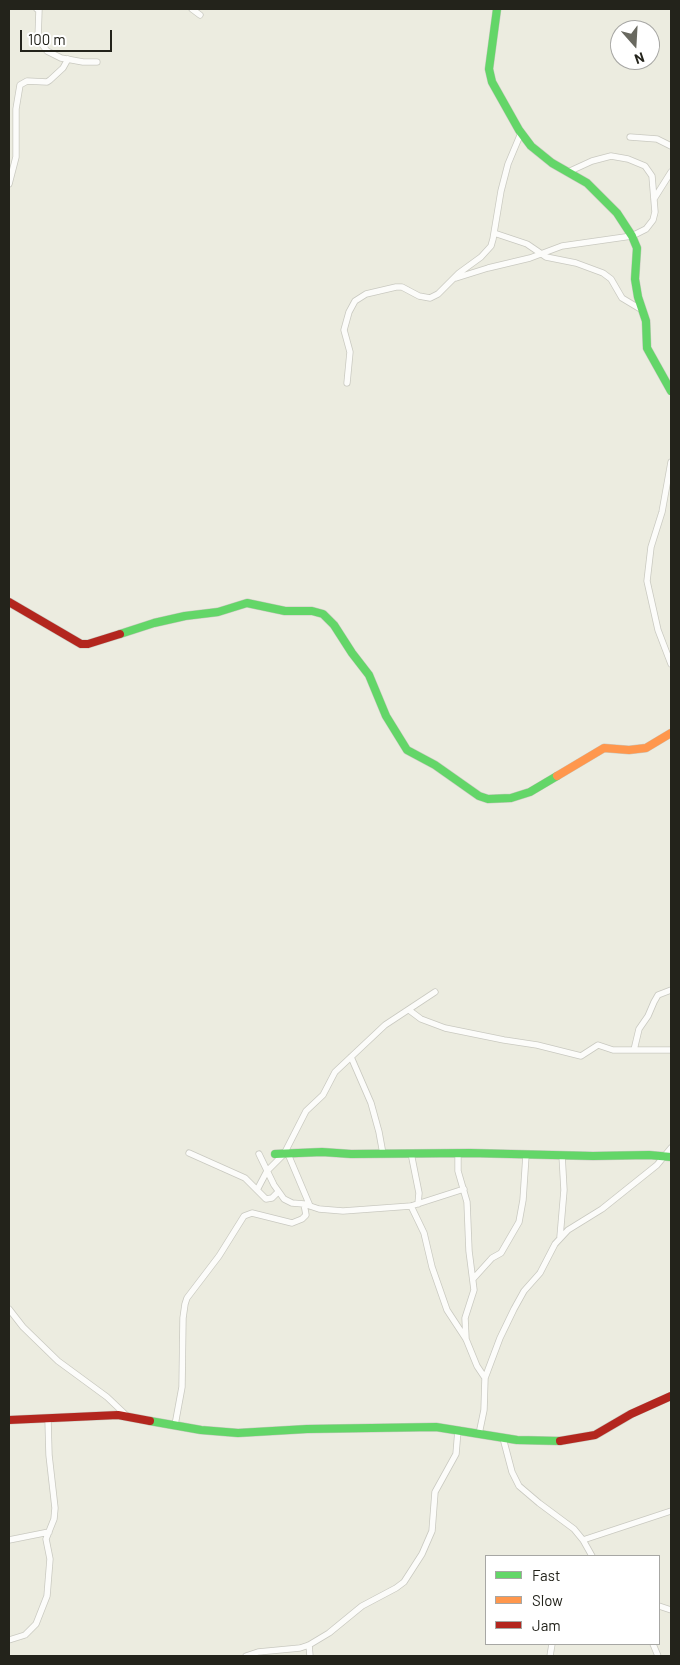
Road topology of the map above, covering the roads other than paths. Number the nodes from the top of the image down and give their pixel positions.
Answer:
1 (37, 9) edge
2 (192, 9) edge
3 (497, 9) edge
4 (200, 15) dead end
5 (68, 60) junction
6 (97, 62) dead end
7 (521, 133) junction
8 (630, 137) dead end
9 (671, 146) edge
10 (568, 172) junction
11 (671, 172) edge
12 (9, 184) edge
13 (654, 199) junction
14 (494, 233) junction
15 (632, 236) junction
16 (541, 255) junction
17 (454, 279) junction
18 (642, 310) junction
19 (347, 383) dead end
20 (671, 391) edge
21 (671, 462) edge
22 (9, 602) edge
23 (671, 664) edge
24 (671, 733) edge
25 (671, 990) edge
26 (435, 992) dead end
27 (410, 1010) junction
28 (634, 1050) junction
29 (671, 1050) edge
30 (351, 1057) junction
31 (671, 1148) edge
32 (189, 1153) dead end
33 (411, 1153) junction
34 (458, 1153) junction
35 (259, 1154) dead end
36 (274, 1154) dead end
37 (286, 1154) junction
38 (383, 1154) junction
39 (526, 1155) junction
40 (562, 1155) junction
41 (668, 1157) edge
42 (267, 1171) junction
43 (464, 1189) junction
44 (257, 1190) junction
45 (278, 1192) junction
46 (418, 1204) junction
47 (307, 1205) junction
48 (411, 1206) junction
49 (560, 1237) junction
50 (472, 1279) junction
51 (9, 1309) edge
52 (466, 1339) junction
53 (485, 1378) junction
54 (671, 1396) edge
55 (127, 1416) junction
56 (48, 1419) junction
57 (9, 1420) edge
58 (175, 1425) junction
59 (458, 1430) junction
60 (478, 1434) junction
61 (503, 1438) junction
62 (671, 1511) edge
63 (49, 1532) junction
64 (9, 1540) edge
65 (583, 1540) junction
66 (591, 1555) edge
67 (9, 1640) edge
68 (308, 1645) junction
69 (246, 1656) edge
70 (310, 1656) edge

1 - 5 street
2 - 4 street
3 - 7 street
5 - 6 street
5 - 12 street
7 - 10 street
7 - 14 street
8 - 9 street
10 - 13 street
10 - 15 street
11 - 13 street
13 - 15 street
14 - 16 street
14 - 17 street
15 - 16 street
15 - 18 street
16 - 17 street
16 - 18 street
17 - 19 street
18 - 20 street
21 - 23 street
22 - 24 street
25 - 28 street
26 - 27 street
27 - 28 street
27 - 30 street
28 - 29 street
30 - 37 street
30 - 38 street
31 - 41 street
32 - 44 street
33 - 34 street
33 - 38 street
33 - 46 street
34 - 39 street
34 - 43 street
35 - 42 street
36 - 37 street
37 - 38 street
37 - 42 street
37 - 47 street
39 - 40 street
39 - 50 street
40 - 41 street
40 - 49 street
41 - 49 street
42 - 44 street
42 - 45 street
43 - 46 street
43 - 50 street
44 - 45 street
45 - 47 street
46 - 48 street
47 - 48 street
47 - 58 street
48 - 52 street
49 - 53 street
50 - 52 street
51 - 55 street
52 - 53 street
53 - 60 street
54 - 61 street
55 - 56 street
55 - 58 street
56 - 57 street
56 - 63 street
58 - 59 street
59 - 60 street
59 - 68 street
60 - 61 street
61 - 65 street
62 - 65 street
63 - 64 street
63 - 67 street
65 - 66 street
68 - 69 street
68 - 70 street

